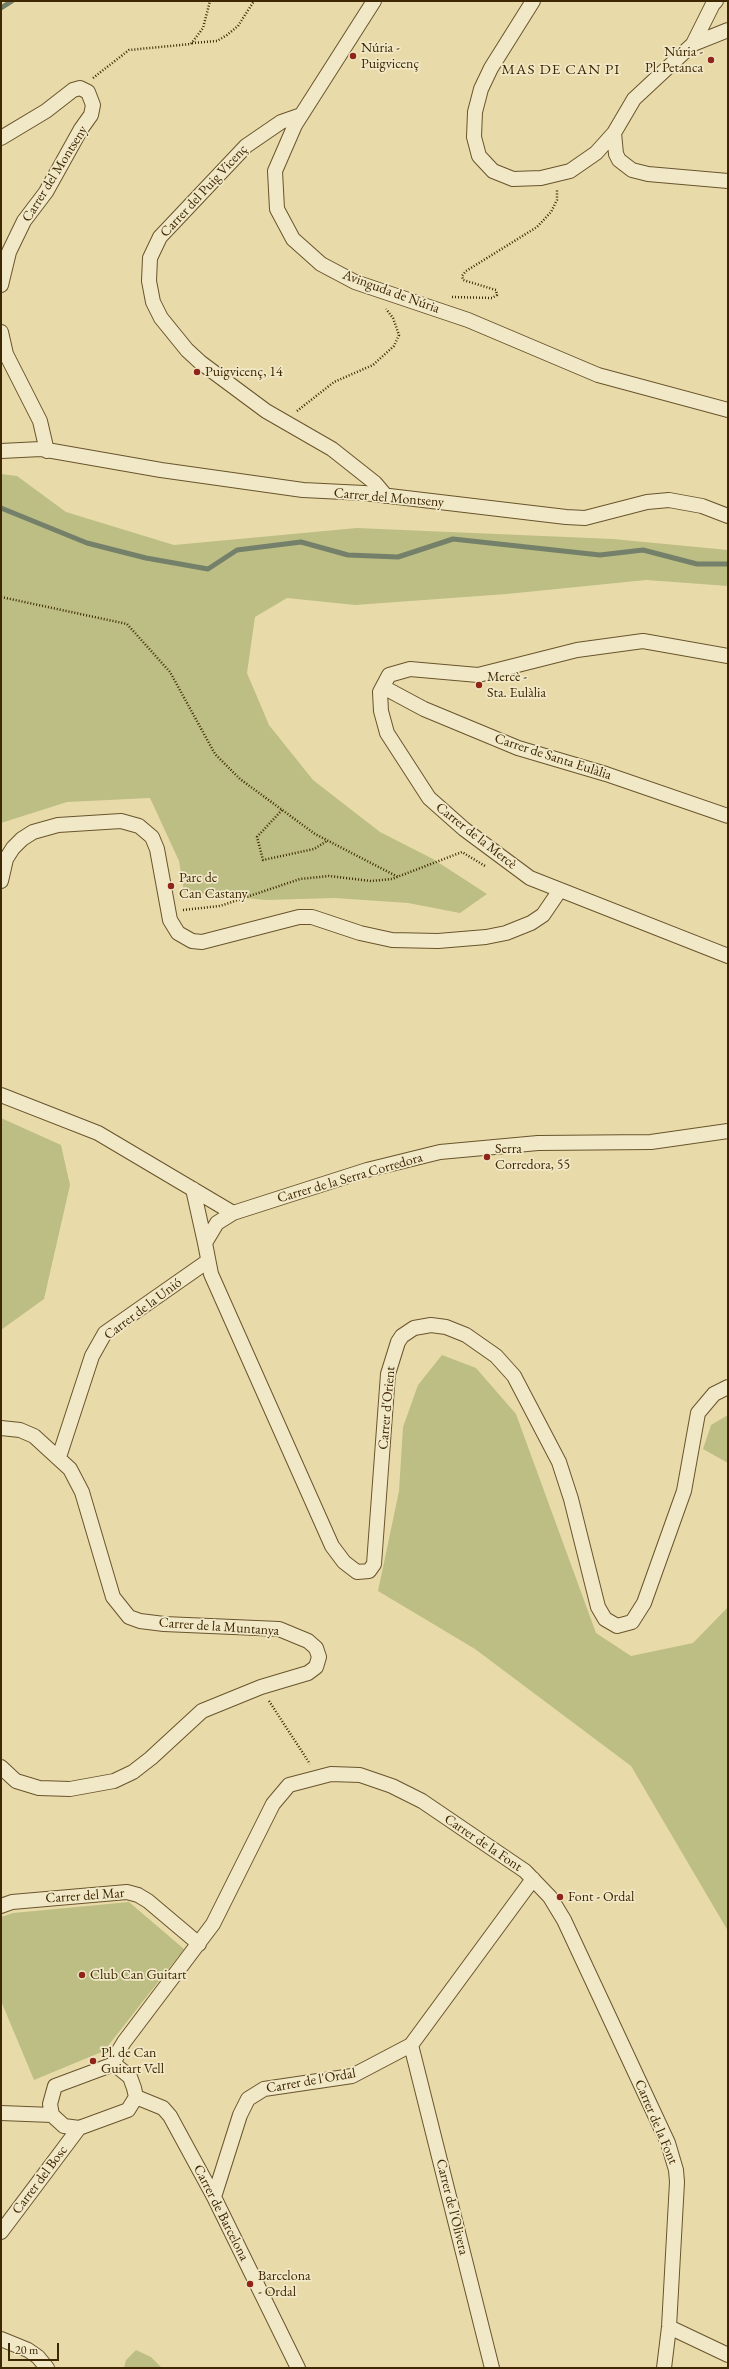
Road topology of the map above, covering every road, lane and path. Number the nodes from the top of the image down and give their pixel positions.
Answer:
1 (210, 1) edge
2 (254, 1) edge
3 (374, 1) edge
4 (533, 1) edge
5 (716, 1) edge
6 (728, 30) edge
7 (191, 44) junction
8 (693, 44) junction
9 (80, 88) junction
10 (301, 115) junction
11 (614, 133) junction
12 (1, 138) edge
13 (555, 174) junction
14 (728, 181) edge
15 (1, 285) edge
16 (378, 290) junction
17 (433, 308) junction
18 (1, 332) edge
19 (728, 410) edge
20 (282, 418) junction
21 (1, 451) edge
22 (47, 451) junction
23 (386, 496) junction
24 (728, 516) edge
25 (1, 597) edge
26 (728, 656) edge
27 (383, 687) junction
28 (282, 810) junction
29 (728, 816) edge
30 (328, 841) junction
31 (489, 868) dead end
32 (398, 877) junction
33 (1, 881) edge
34 (560, 890) junction
35 (168, 910) junction
36 (728, 956) edge
37 (1, 1095) edge
38 (728, 1131) edge
39 (193, 1189) junction
40 (233, 1213) junction
41 (205, 1243) junction
42 (208, 1261) junction
43 (728, 1387) edge
44 (1, 1428) edge
45 (59, 1457) junction
46 (261, 1687) junction
47 (1, 1767) edge
48 (318, 1776) junction
49 (533, 1878) junction
50 (1, 1906) edge
51 (199, 1944) junction
52 (411, 2045) junction
53 (114, 2064) junction
54 (136, 2097) junction
55 (1, 2114) edge
56 (52, 2115) junction
57 (80, 2128) junction
58 (214, 2196) junction
59 (1, 2232) edge
60 (669, 2327) junction
61 (1, 2339) edge
62 (728, 2355) edge
63 (47, 2368) edge
64 (298, 2368) edge
65 (492, 2368) edge
66 (664, 2368) edge

1 - 7 path
2 - 7 path
3 - 10 street, Avinguda de Núria
4 - 13 street
5 - 8 street
6 - 8 street
7 - 9 path
8 - 11 street
9 - 12 street
9 - 15 street, Carrer del Montseny
10 - 16 street, Avinguda de Núria
10 - 20 street, Carrer del Puig Vicenç
11 - 13 street
11 - 14 street
13 - 17 path
16 - 17 street, Avinguda de Núria
16 - 20 path
17 - 19 street, Avinguda de Núria
18 - 22 street
20 - 23 street, Carrer del Puig Vicenç
21 - 22 street, Carrer del Montseny
22 - 23 street, Carrer del Montseny
23 - 24 street, Carrer del Montseny
25 - 28 path
26 - 27 street
27 - 29 street, Carrer de Santa Eulàlia
27 - 34 street, Carrer de la Mercè
28 - 30 path
28 - 30 path
30 - 32 path
31 - 32 path
32 - 35 path
33 - 35 street
34 - 35 street
34 - 36 street, Carrer de la Mercè
37 - 39 street
38 - 40 street, Carrer de la Serra Corredora
39 - 40 street
39 - 41 street, Carrer d'Orient
40 - 41 street
41 - 42 street, Carrer d'Orient
42 - 43 street, Carrer d'Orient
42 - 45 street, Carrer de la Unió
44 - 45 street, Carrer de la Muntanya
45 - 46 street, Carrer de la Muntanya
46 - 47 street, Carrer de la Muntanya
46 - 48 path
48 - 49 street, Carrer de la Font
48 - 51 street, Carrer de la Font
49 - 52 street, Carrer de l'Ordal
49 - 60 street, Carrer de la Font
50 - 51 street, Carrer del Mar
51 - 53 street, Carrer de la Font
52 - 58 street, Carrer de l'Ordal
52 - 65 street, Carrer de l'Olivera
53 - 54 street
53 - 56 street
54 - 57 street
54 - 58 street, Carrer de Barcelona
55 - 56 street
56 - 57 street
57 - 59 street, Carrer del Bosc
58 - 64 street, Carrer de Barcelona
60 - 62 street
60 - 66 street, Carrer de la Font
61 - 63 street

